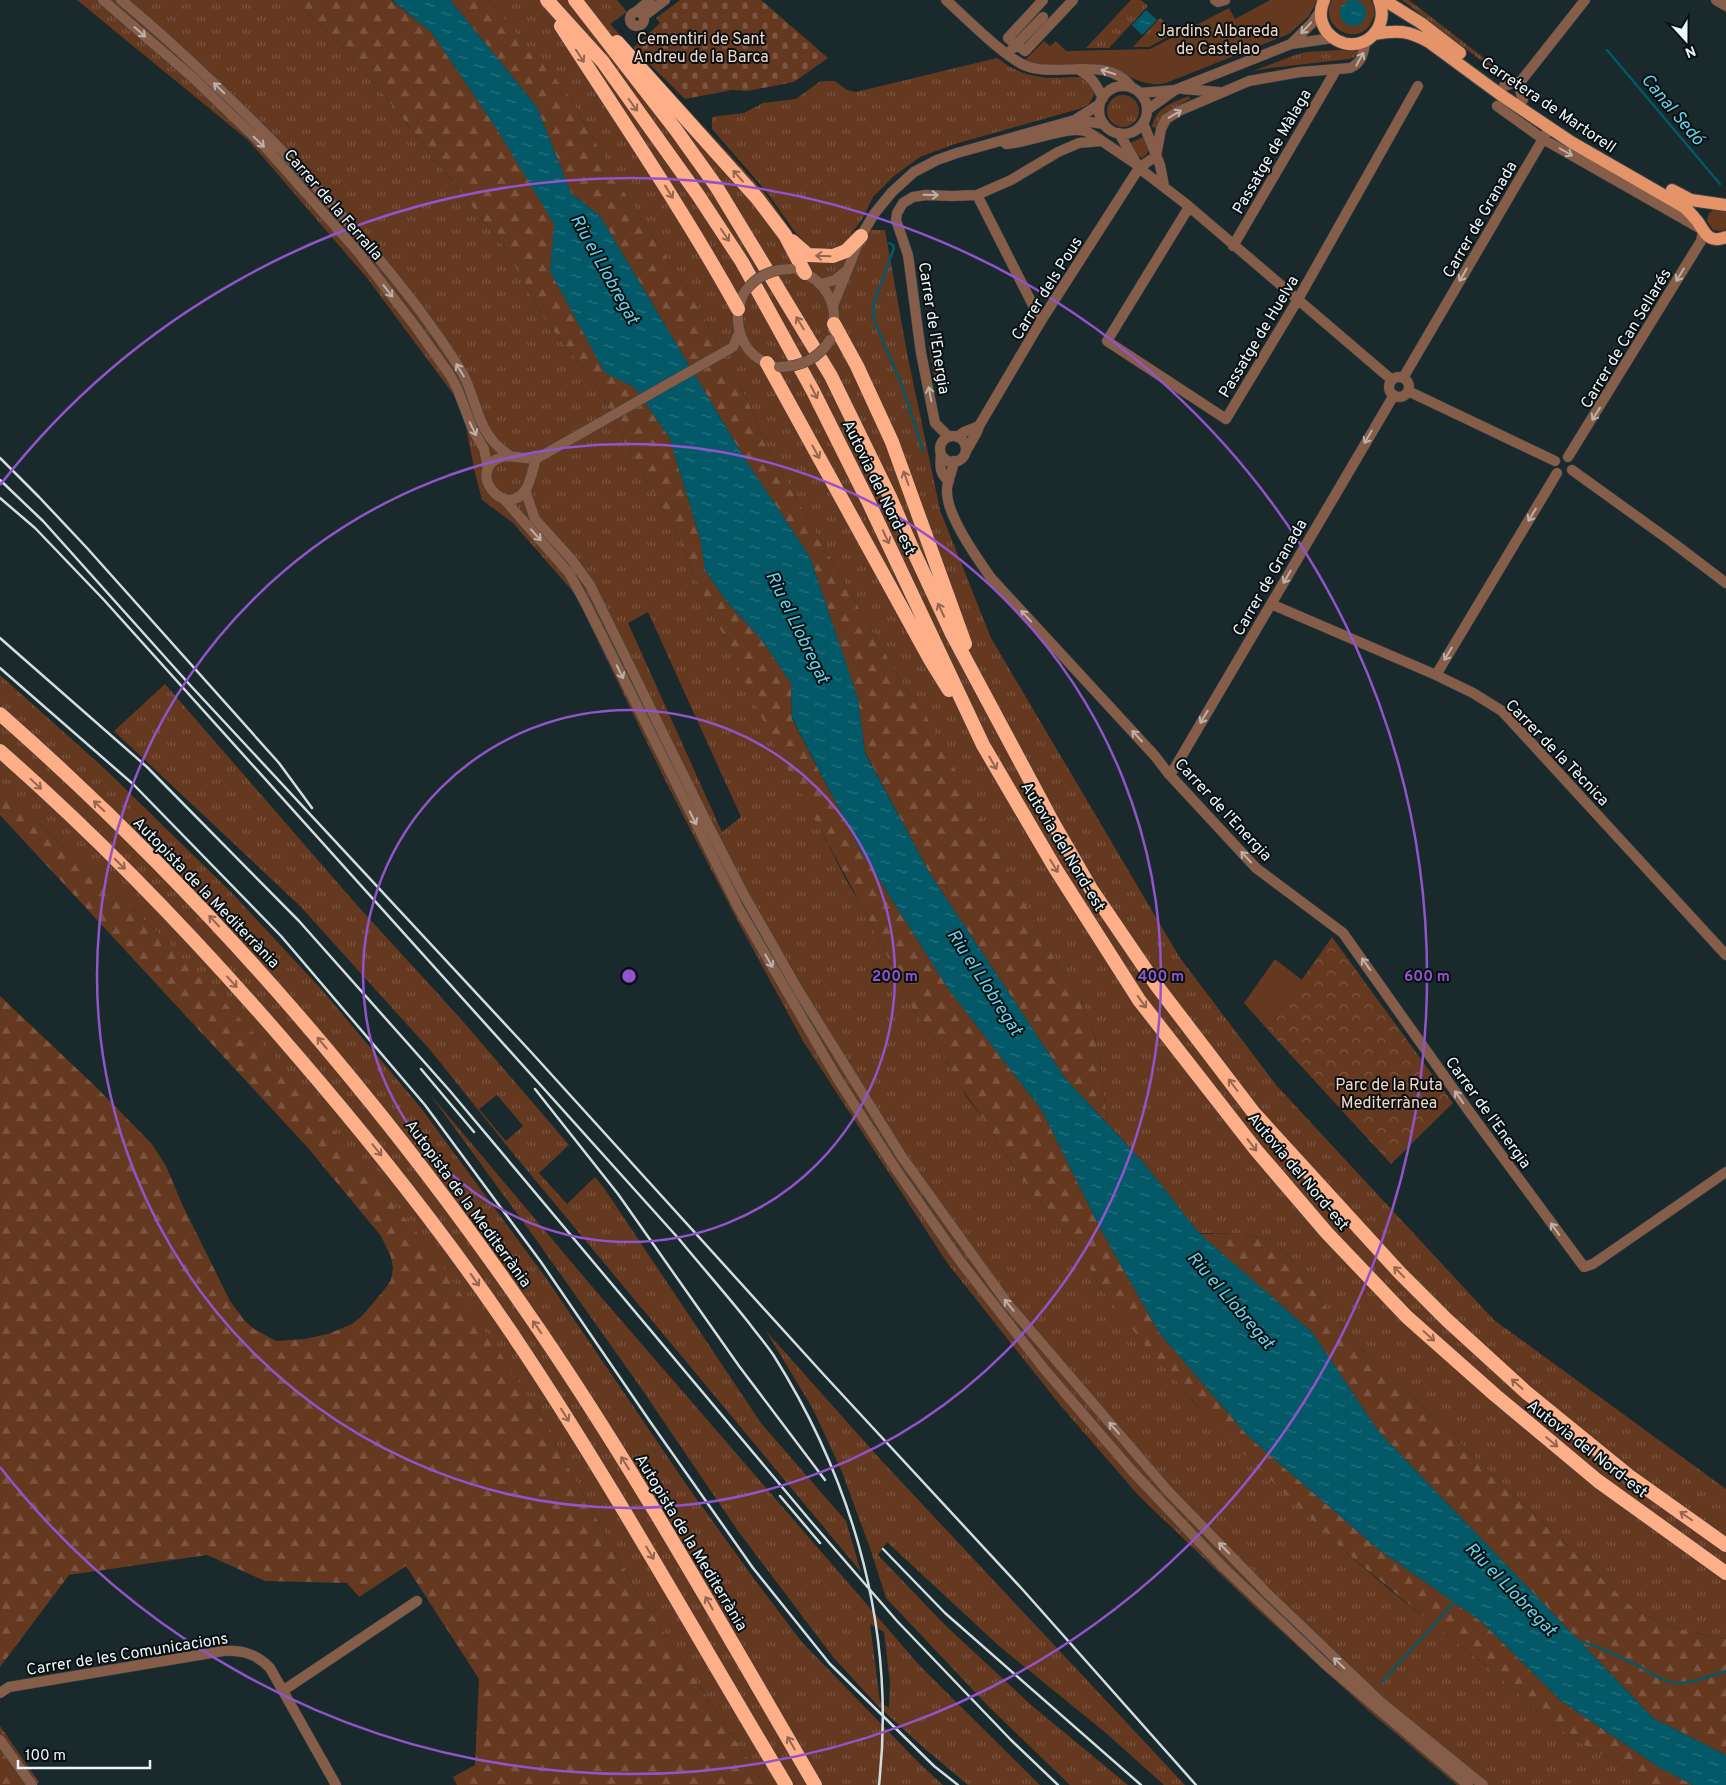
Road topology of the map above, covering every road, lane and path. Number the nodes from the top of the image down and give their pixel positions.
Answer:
1 (103, 0) edge
2 (121, 0) edge
3 (545, 0) edge
4 (575, 0) edge
5 (650, 0) edge
6 (666, 0) edge
7 (946, 0) edge
8 (1043, 0) edge
9 (1073, 0) edge
10 (1215, 0) edge
11 (1225, 0) edge
12 (1379, 0) edge
13 (1384, 0) edge
14 (1585, 0) edge
15 (1716, 0) edge
16 (1322, 5) edge
17 (1726, 6) edge
18 (1043, 17) dead end
19 (1333, 38) junction
20 (1370, 38) junction
21 (1291, 44) junction
22 (1014, 47) junction
23 (1078, 69) junction
24 (1336, 70) junction
25 (1521, 82) junction
26 (1418, 86) dead end
27 (1504, 86) junction
28 (1177, 89) junction
29 (1136, 91) junction
30 (1221, 92) junction
31 (1523, 100) junction
32 (1101, 101) junction
33 (1496, 106) dead end
34 (1147, 110) junction
35 (1074, 120) junction
36 (1143, 123) junction
37 (1104, 124) junction
38 (1550, 127) junction
39 (1119, 133) junction
40 (1543, 138) junction
41 (1102, 141) junction
42 (988, 146) junction
43 (1156, 156) junction
44 (1138, 166) junction
45 (1164, 186) junction
46 (978, 195) junction
47 (1711, 204) junction
48 (1726, 205) edge
49 (1190, 207) junction
50 (1701, 228) junction
51 (785, 235) junction
52 (861, 236) junction
53 (1724, 239) edge
54 (1233, 246) junction
55 (848, 270) junction
56 (806, 273) junction
57 (820, 284) junction
58 (1298, 301) junction
59 (833, 306) junction
60 (738, 309) junction
61 (1041, 321) junction
62 (834, 324) junction
63 (739, 333) junction
64 (734, 347) junction
65 (749, 351) junction
66 (773, 365) junction
67 (1403, 378) junction
68 (1392, 380) junction
69 (1408, 391) junction
70 (1394, 395) junction
71 (979, 426) junction
72 (953, 437) junction
73 (966, 451) junction
74 (941, 454) junction
75 (514, 457) junction
76 (1568, 457) junction
77 (536, 459) junction
78 (954, 461) junction
79 (1554, 461) junction
80 (488, 469) junction
81 (1572, 470) junction
82 (1557, 473) junction
83 (529, 479) junction
84 (949, 481) junction
85 (525, 490) junction
86 (503, 498) junction
87 (1726, 583) edge
88 (1271, 604) junction
89 (1436, 675) junction
90 (979, 685) junction
91 (0, 714) edge
92 (983, 744) junction
93 (0, 751) edge
94 (1168, 773) junction
95 (1726, 955) edge
96 (1726, 1172) edge
97 (1726, 1544) edge
98 (1726, 1573) edge
99 (417, 1601) dead end
100 (284, 1690) junction
101 (0, 1693) edge
102 (0, 1740) edge
103 (32, 1785) edge
104 (336, 1785) edge
105 (786, 1785) edge
106 (815, 1785) edge
107 (1468, 1785) edge
108 (1483, 1785) edge

1 -> 80 street, Carrer de la Ferralla
75 -> 2 street, Carrer de la Ferralla
3 -> 60 highway
3 -> 92 highway, Autovia del Nord-est
51 -> 4 highway
90 -> 4 highway, Autovia del Nord-est
5 - 6 street
7 - 23 street
8 - 22 street
9 - 22 street
10 - 11 street
12 - 20 main road
13 - 27 main road, Carretera de Martorell
14 - 25 street, Carretera de Martorell
15 - 17 street
16 - 19 main road
16 -> 21 street
18 - 22 street
19 - 20 main road, Carretera de Martorell
19 - 21 street
24 -> 20 street
20 - 38 main road, Carretera de Martorell
21 - 28 street
29 -> 23 street
23 - 32 street
24 - 30 street
24 - 54 street, Passatge de Màlaga
25 - 27 street, Carretera de Martorell
25 - 31 street, Carretera de Martorell
26 - 58 street, Passatge de Huelva
27 - 31 main road, Carretera de Martorell
28 - 29 street
28 - 30 street
28 - 34 street
29 - 32 street
29 - 34 street
43 -> 30 street
31 - 47 main road, Carretera de Martorell
32 - 35 street
32 - 37 street
33 - 40 street, Carretera de Martorell
34 - 36 street
35 - 37 street
35 - 42 street
36 - 39 street
36 - 43 street
37 - 39 street
38 - 40 street, Carrer de Granada
38 - 50 main road, Carretera de Martorell
39 - 44 street
40 -> 50 street, Carretera de Martorell
40 -> 67 street, Carrer de Granada
41 - 42 street
41 - 44 street
41 - 46 street
42 - 52 street
43 - 44 street
43 - 45 street
44 - 45 street
44 - 61 street, Carrer dels Pous
45 - 49 street
46 - 61 street
72 -> 46 street, Carrer de l'Energia
47 - 48 main road, Carretera de Martorell
47 - 50 main road
49 - 54 street
49 - 58 street, Passatge de Huelva
50 - 53 main road, Carretera de Martorell
50 -> 76 street, Carrer de Can Sellarés
52 -> 51 highway
51 - 56 highway
52 - 55 street
54 - 58 street
55 - 57 street
55 - 59 street
56 - 57 street
56 - 60 street, bridge
57 - 59 street
58 - 68 street
59 - 62 street
60 - 63 street
61 - 71 street, Carrer dels Pous
62 - 66 street, bridge
90 -> 62 highway
63 - 64 street
63 - 65 street
64 - 65 street
64 - 77 street
65 - 66 street
66 -> 92 highway
67 - 68 street
67 - 69 street
68 - 70 street
69 - 70 street
69 - 79 street
70 -> 88 street, Carrer de Granada
71 - 72 street
71 - 73 street, Carrer dels Pous
72 - 73 street, Carrer de l'Energia
72 - 74 street
73 - 78 street
74 - 78 street
74 - 84 street, Carrer de l'Energia
75 - 77 street
75 - 80 street
75 - 83 street
76 - 79 street
76 - 81 street
77 - 83 street
78 - 84 street, Carrer de l'Energia
79 - 82 street
80 - 86 street
81 - 82 street
81 - 87 street
82 -> 89 street
83 - 85 street
94 -> 84 street, Carrer de l'Energia
85 - 86 street
108 -> 85 street
86 -> 107 street
88 - 89 street, Carrer de la Tècnica
88 -> 94 street, Carrer de Granada
89 - 95 street, Carrer de la Tècnica
97 -> 90 highway, Autovia del Nord-est
106 -> 91 highway, Autopista de la Mediterrània
92 -> 98 highway, Autovia del Nord-est
93 -> 105 highway
96 -> 94 street, Carrer de l'Energia
99 - 100 street
100 - 101 street, Carrer de les Comunicacions
100 - 104 street, Carrer de les Comunicacions
102 - 103 street

